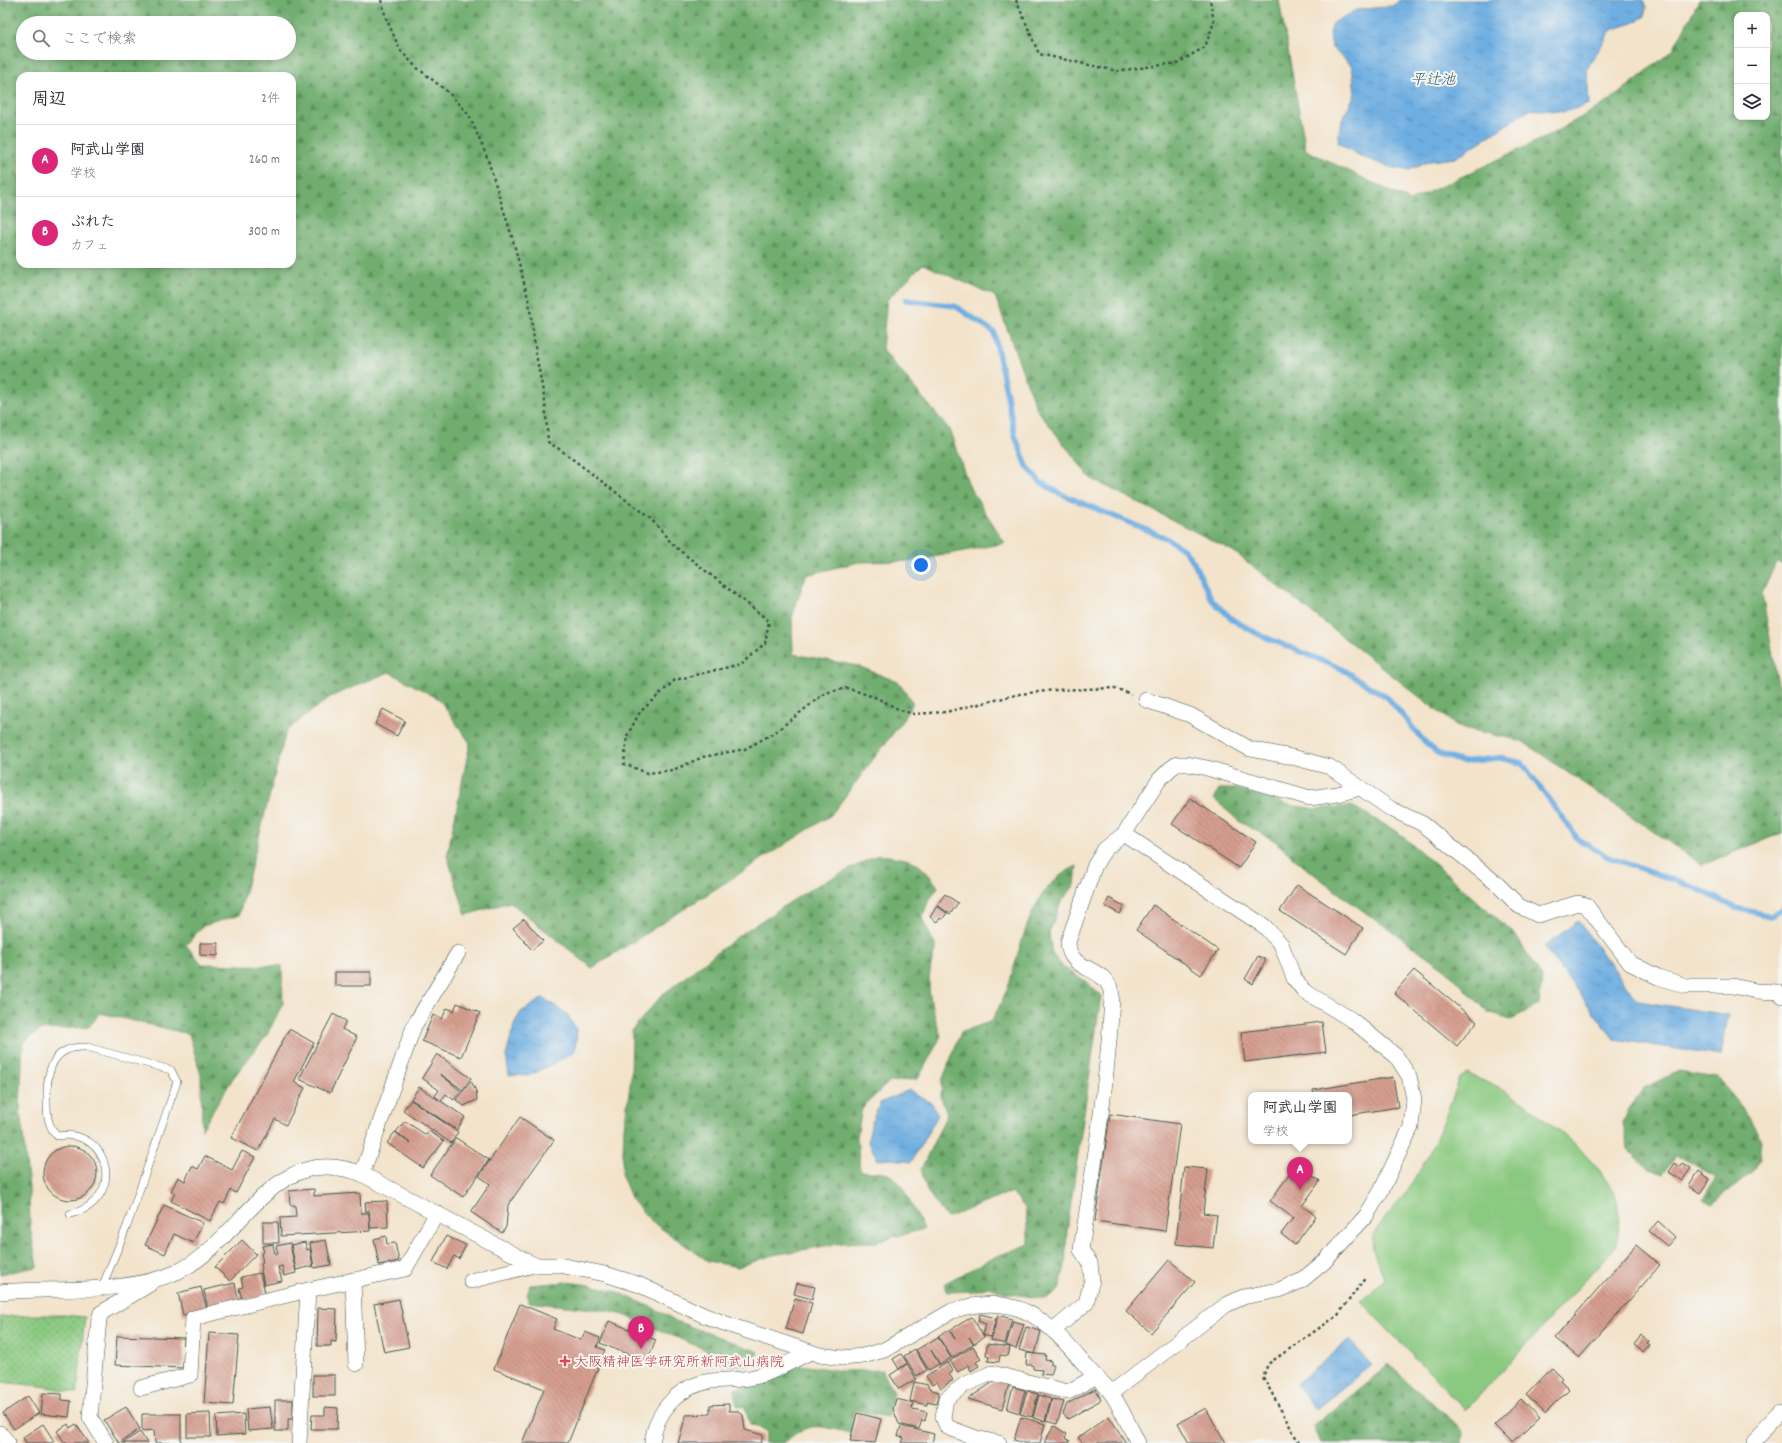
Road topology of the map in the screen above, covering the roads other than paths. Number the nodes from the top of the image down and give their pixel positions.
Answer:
1 (1146, 700) road end
2 (1360, 788) junction
3 (1124, 834) junction
4 (458, 952) dead end
5 (1782, 996) edge
6 (362, 1174) junction
7 (437, 1213) junction
8 (70, 1214) dead end
9 (534, 1265) junction
10 (160, 1278) junction
11 (353, 1280) junction
12 (471, 1281) dead end
13 (102, 1287) junction
14 (308, 1290) junction
15 (0, 1292) edge
16 (1054, 1330) junction
17 (810, 1352) junction
18 (356, 1364) dead end
19 (1095, 1377) junction
20 (141, 1388) dead end
21 (1111, 1393) junction
22 (1782, 1412) edge
23 (0, 1433) edge
24 (8, 1443) edge
25 (106, 1443) edge
26 (299, 1443) edge
27 (652, 1443) edge
28 (999, 1443) edge
29 (1138, 1443) edge
30 (1752, 1443) edge

1 - 2 street
2 - 3 street
2 - 5 street
3 - 16 street
3 - 21 street
4 - 6 street
6 - 7 street
6 - 10 street
7 - 9 street
7 - 11 street
8 - 13 lane
9 - 12 street
9 - 17 street
10 - 13 street
10 - 25 street
11 - 14 street
11 - 18 street
13 - 15 street
14 - 20 street
14 - 26 street
16 - 17 street
16 - 19 street
17 - 27 street
19 - 21 street
19 - 28 street
21 - 29 street
22 - 30 street
23 - 24 street

